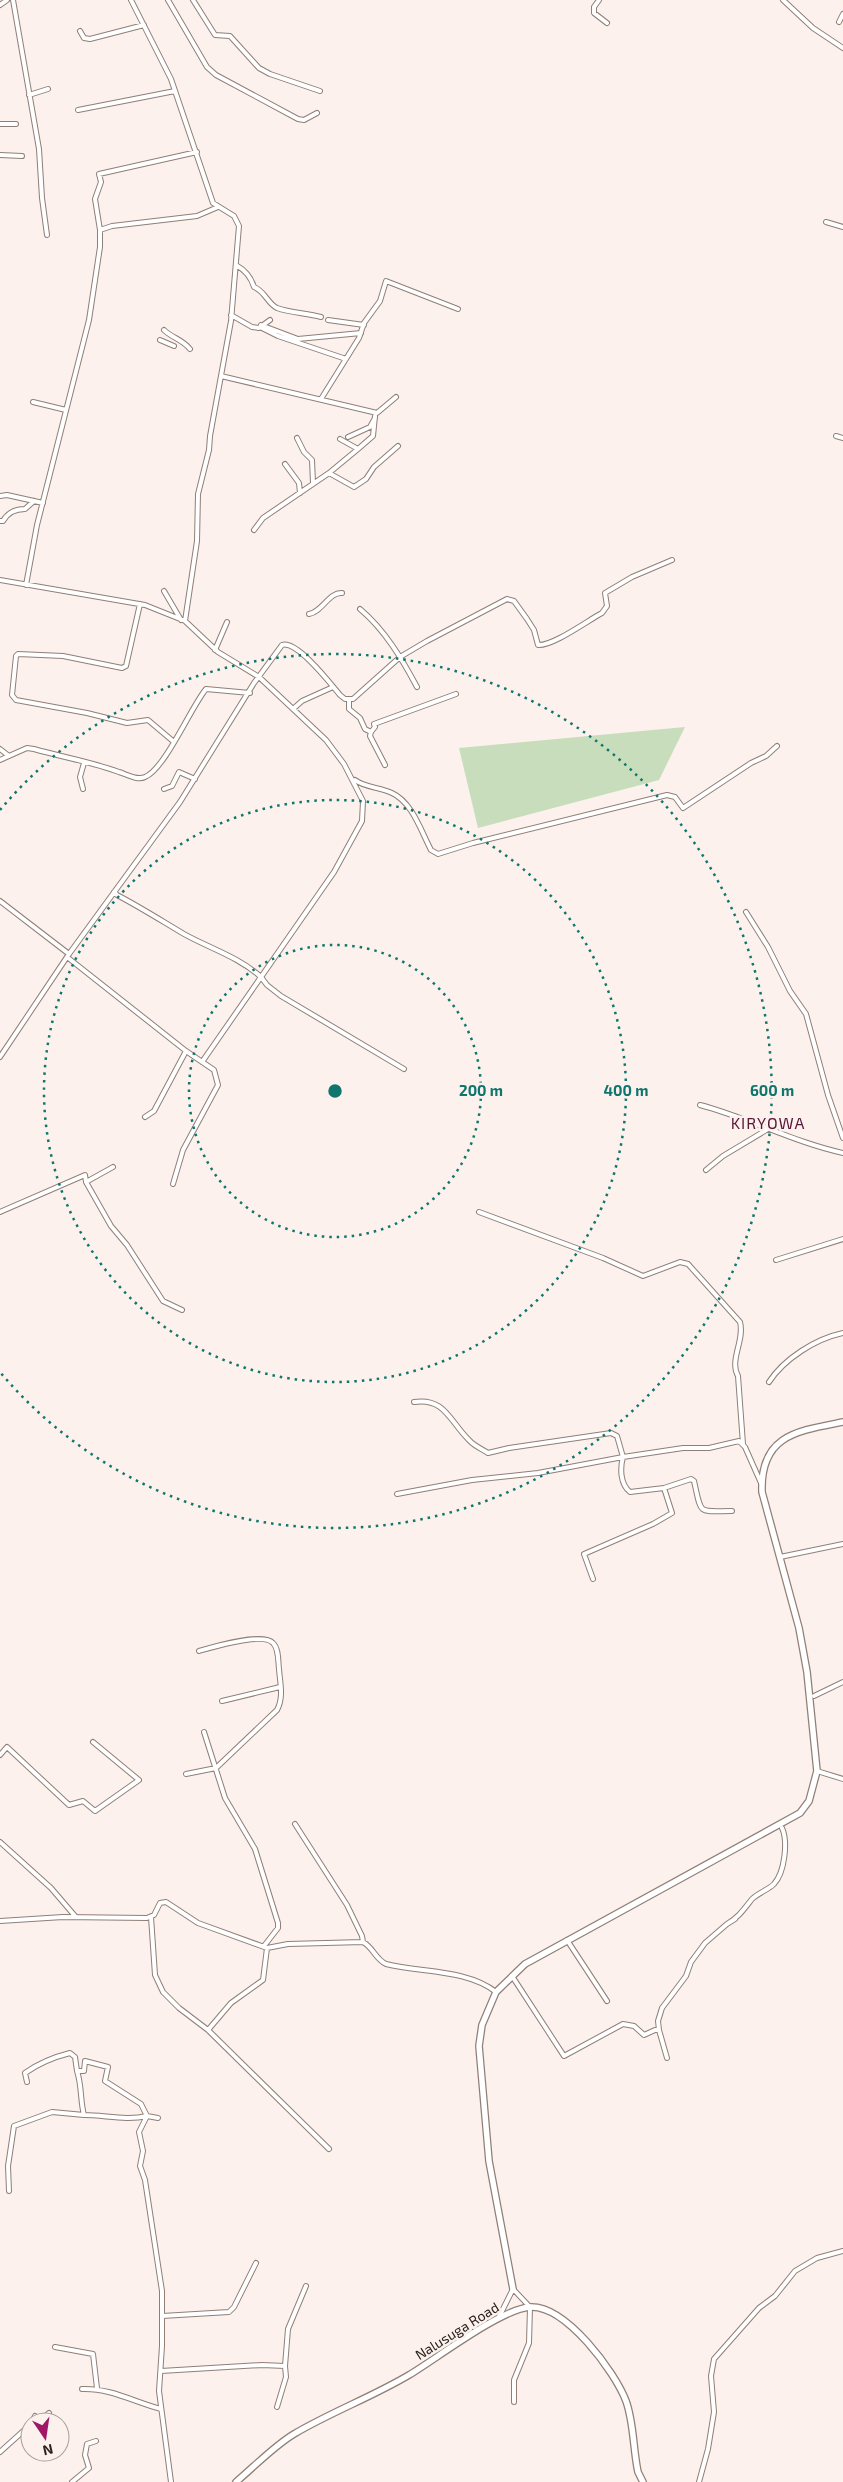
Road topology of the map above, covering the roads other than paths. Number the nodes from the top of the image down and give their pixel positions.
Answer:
1 (7, 0) edge
2 (14, 0) edge
3 (131, 0) edge
4 (168, 0) edge
5 (192, 0) edge
6 (599, 0) edge
7 (783, 0) edge
8 (0, 5) edge
9 (843, 14) edge
10 (839, 22) dead end
11 (607, 23) dead end
12 (144, 25) junction
13 (80, 30) dead end
14 (843, 48) edge
15 (48, 89) dead end
16 (175, 91) junction
17 (320, 91) dead end
18 (29, 95) junction
19 (78, 110) dead end
20 (317, 113) dead end
21 (0, 124) edge
22 (16, 124) dead end
23 (197, 152) junction
24 (0, 155) edge
25 (22, 156) dead end
26 (218, 207) junction
27 (826, 222) dead end
28 (843, 227) edge
29 (100, 230) junction
30 (47, 234) dead end
31 (236, 265) junction
32 (458, 308) dead end
33 (231, 314) junction
34 (321, 317) dead end
35 (270, 320) dead end
36 (328, 320) dead end
37 (364, 325) junction
38 (260, 326) junction
39 (164, 330) dead end
40 (361, 333) junction
41 (160, 340) dead end
42 (174, 346) dead end
43 (190, 349) dead end
44 (346, 359) junction
45 (221, 376) junction
46 (396, 397) dead end
47 (320, 399) junction
48 (33, 402) dead end
49 (66, 410) junction
50 (376, 415) junction
51 (836, 436) dead end
52 (348, 437) dead end
53 (297, 438) dead end
54 (843, 438) edge
55 (340, 439) dead end
56 (398, 446) dead end
57 (358, 449) junction
58 (285, 464) dead end
59 (329, 473) junction
60 (313, 484) junction
61 (300, 493) junction
62 (0, 496) edge
63 (34, 501) junction
64 (43, 503) junction
65 (0, 521) edge
66 (254, 530) dead end
67 (672, 560) dead end
68 (0, 580) edge
69 (26, 585) junction
70 (164, 591) dead end
71 (342, 594) dead end
72 (140, 604) junction
73 (360, 609) dead end
74 (309, 614) dead end
75 (183, 620) junction
76 (228, 622) dead end
77 (215, 650) junction
78 (400, 657) junction
79 (259, 677) junction
80 (333, 687) junction
81 (417, 687) dead end
82 (250, 694) junction
83 (456, 694) dead end
84 (349, 700) junction
85 (293, 709) junction
86 (371, 732) junction
87 (174, 742) junction
88 (777, 746) dead end
89 (0, 749) edge
90 (9, 756) junction
91 (0, 760) edge
92 (84, 763) junction
93 (385, 765) dead end
94 (195, 779) junction
95 (354, 779) junction
96 (83, 789) dead end
97 (164, 789) dead end
98 (114, 892) junction
99 (0, 901) edge
100 (746, 912) dead end
101 (68, 955) junction
102 (261, 977) junction
103 (186, 1051) junction
104 (0, 1057) edge
105 (202, 1062) junction
106 (404, 1069) dead end
107 (700, 1105) dead end
108 (145, 1117) dead end
109 (768, 1129) junction
110 (843, 1138) edge
111 (843, 1153) edge
112 (113, 1167) dead end
113 (706, 1170) dead end
114 (86, 1182) junction
115 (173, 1184) dead end
116 (0, 1212) edge
117 (479, 1212) dead end
118 (843, 1239) edge
119 (776, 1260) dead end
120 (182, 1310) dead end
121 (843, 1333) edge
122 (769, 1382) dead end
123 (414, 1402) dead end
124 (843, 1422) edge
125 (743, 1444) junction
126 (623, 1457) junction
127 (762, 1485) junction
128 (664, 1488) junction
129 (397, 1494) dead end
130 (732, 1511) dead end
131 (843, 1544) edge
132 (780, 1557) junction
133 (593, 1579) dead end
134 (198, 1652) dead end
135 (843, 1682) edge
136 (280, 1687) junction
137 (814, 1696) dead end
138 (222, 1701) dead end
139 (204, 1732) dead end
140 (93, 1742) dead end
141 (0, 1756) edge
142 (216, 1768) junction
143 (817, 1772) junction
144 (186, 1774) dead end
145 (843, 1779) edge
146 (295, 1824) dead end
147 (782, 1828) dead end
148 (0, 1842) edge
149 (76, 1916) junction
150 (151, 1917) junction
151 (0, 1921) edge
152 (567, 1940) junction
153 (363, 1942) junction
154 (266, 1947) junction
155 (512, 1976) junction
156 (496, 1992) junction
157 (607, 2001) dead end
158 (208, 2030) junction
159 (658, 2030) junction
160 (667, 2058) dead end
161 (77, 2071) junction
162 (27, 2082) dead end
163 (84, 2115) junction
164 (147, 2116) junction
165 (158, 2118) dead end
166 (329, 2149) dead end
167 (9, 2191) dead end
168 (843, 2251) edge
169 (256, 2263) dead end
170 (306, 2286) dead end
171 (513, 2289) junction
172 (530, 2307) junction
173 (162, 2316) junction
174 (498, 2319) junction
175 (55, 2347) dead end
176 (285, 2366) junction
177 (161, 2371) junction
178 (97, 2388) junction
179 (82, 2389) dead end
180 (514, 2402) dead end
181 (277, 2407) dead end
182 (161, 2409) junction
183 (20, 2435) edge
184 (96, 2441) dead end
185 (0, 2452) edge
186 (72, 2482) edge
187 (171, 2482) edge
188 (236, 2482) edge
189 (643, 2482) edge
190 (699, 2482) edge

1 - 8 street
2 - 18 street
3 - 12 street
4 - 20 street
5 - 17 street
6 - 11 street
7 - 14 street
9 - 10 street
12 - 13 street
12 - 16 street
15 - 18 street
16 - 19 street
16 - 23 street
18 - 30 street
21 - 22 street
23 - 26 street
23 - 29 street
24 - 25 street
26 - 29 street
26 - 31 street
27 - 28 street
29 - 49 street
31 - 33 street
31 - 34 street
32 - 37 street
33 - 38 street
33 - 45 street
35 - 38 street
36 - 37 street
37 - 40 street
38 - 40 street
38 - 44 street
39 - 43 street
40 - 44 street
41 - 42 street
44 - 47 street
45 - 47 street
45 - 75 street
46 - 50 street
47 - 50 street
48 - 49 street
49 - 64 street
50 - 52 street
50 - 57 street
51 - 54 street
53 - 60 street
55 - 57 street
56 - 59 street
57 - 59 street
58 - 61 street
59 - 60 street
60 - 61 street
61 - 66 street
62 - 63 street
63 - 64 street
63 - 65 street
64 - 69 street
67 - 78 street
68 - 69 street
69 - 72 street
70 - 75 street
71 - 74 street
72 - 75 street
72 - 87 street
73 - 78 street
75 - 77 street
76 - 77 street
77 - 79 street
78 - 81 street
78 - 84 street
79 - 80 street
79 - 82 street
79 - 85 street
80 - 84 street
80 - 85 street
82 - 87 street
82 - 94 street
83 - 86 street
84 - 86 street
85 - 95 street
86 - 93 street
87 - 92 street
88 - 95 street
89 - 90 street
90 - 91 street
90 - 92 street
92 - 96 street
94 - 97 street
94 - 98 street
95 - 102 street
98 - 101 street
98 - 102 street
99 - 101 street
100 - 110 street
101 - 103 street
101 - 104 street
102 - 105 street
102 - 106 street
103 - 105 street
103 - 108 street
105 - 115 street
107 - 109 street
109 - 111 street
109 - 113 street
112 - 114 street
114 - 116 street
114 - 120 street
117 - 125 street
118 - 119 street
121 - 122 street
123 - 126 street
124 - 127 street
125 - 126 street
125 - 127 street
126 - 128 street
126 - 129 street
127 - 132 street
128 - 130 street
128 - 133 street
131 - 132 street
132 - 143 street
134 - 136 street
135 - 137 street
136 - 138 street
136 - 142 street
139 - 142 street
140 - 141 street
142 - 144 street
142 - 154 street
143 - 145 street
143 - 152 street
146 - 153 street
147 - 159 street
148 - 149 street
149 - 150 street
149 - 151 street
150 - 154 street
150 - 158 street
152 - 155 street
152 - 157 street
153 - 154 street
153 - 156 street
154 - 158 street
155 - 156 street
155 - 159 street
156 - 171 street
158 - 166 street
159 - 160 street
161 - 162 street
161 - 163 street
161 - 164 street
163 - 164 street
163 - 167 street
164 - 165 street
164 - 173 street
168 - 190 street
169 - 173 street
170 - 176 street
171 - 172 street
171 - 174 street
172 - 174 street, Nalusuga Road
172 - 180 street
172 - 189 street
173 - 177 street
174 - 188 street, Nalusuga Road
175 - 178 street
176 - 177 street
176 - 181 street
177 - 182 street
178 - 179 street
178 - 182 street
182 - 187 street
183 - 185 street
184 - 186 street

